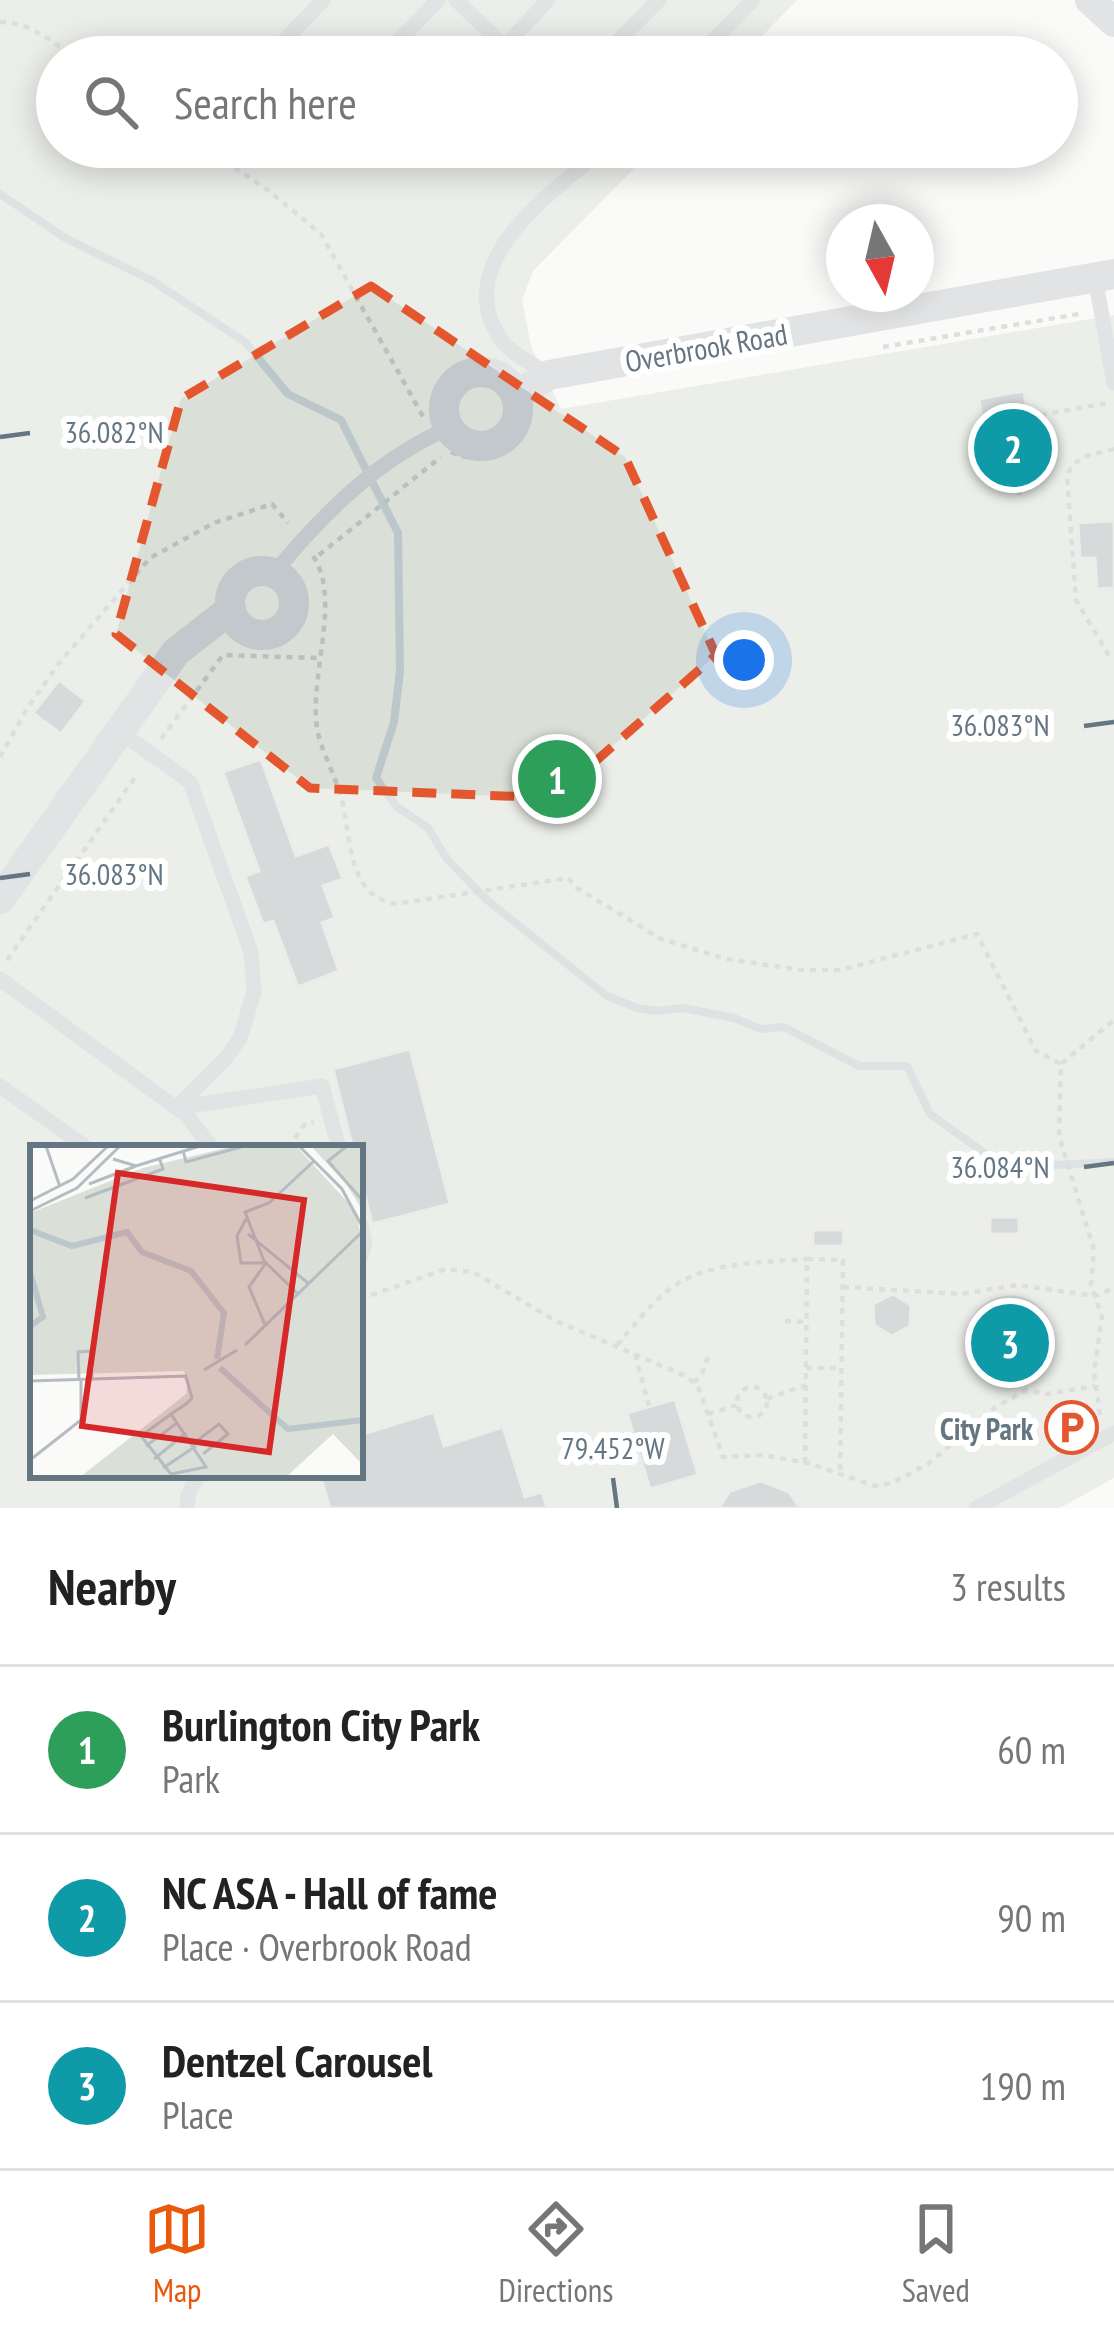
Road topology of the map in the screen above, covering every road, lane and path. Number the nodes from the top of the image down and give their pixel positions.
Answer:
1 (323, 0) edge
2 (438, 0) edge
3 (456, 0) edge
4 (548, 0) edge
5 (659, 0) edge
6 (754, 0) edge
7 (1090, 0) edge
8 (0, 22) edge
9 (1114, 22) edge
10 (41, 36) edge
11 (288, 36) edge
12 (403, 36) edge
13 (494, 36) edge
14 (522, 36) edge
15 (623, 36) edge
16 (718, 36) edge
17 (236, 168) edge
18 (580, 168) edge
19 (1105, 276) edge
20 (1101, 310) junction
21 (865, 350) dead end
22 (549, 375) junction
23 (1114, 383) edge
24 (1114, 402) edge
25 (525, 403) junction
26 (1029, 417) dead end
27 (441, 432) junction
28 (1114, 449) edge
29 (301, 539) junction
30 (315, 559) junction
31 (274, 573) junction
32 (231, 609) junction
33 (1114, 657) edge
34 (317, 658) junction
35 (119, 731) junction
36 (151, 754) junction
37 (0, 757) edge
38 (0, 899) edge
39 (0, 976) edge
40 (1114, 1020) edge
41 (1061, 1064) junction
42 (0, 1086) edge
43 (176, 1108) junction
44 (331, 1118) junction
45 (83, 1145) edge
46 (209, 1145) edge
47 (290, 1145) edge
48 (338, 1145) edge
49 (807, 1259) junction
50 (843, 1287) junction
51 (1114, 1288) edge
52 (1095, 1295) junction
53 (363, 1298) edge
54 (785, 1322) dead end
55 (807, 1322) junction
56 (616, 1346) junction
57 (709, 1353) dead end
58 (634, 1354) junction
59 (806, 1368) junction
60 (842, 1368) junction
61 (694, 1383) junction
62 (806, 1384) junction
63 (1096, 1386) junction
64 (767, 1400) junction
65 (738, 1404) junction
66 (649, 1406) dead end
67 (708, 1414) junction
68 (1109, 1436) edge
69 (805, 1463) junction
70 (840, 1474) junction
71 (196, 1478) edge
72 (187, 1508) edge
73 (976, 1508) edge

1 - 11 lane
2 - 12 lane
3 - 13 lane
4 - 14 lane
5 - 15 lane
6 - 16 lane
7 - 9 street
8 - 10 path
17 - 27 path
18 - 22 lane
19 - 20 lane
19 - 22 street, Overbrook Road
20 - 21 path
20 - 23 lane
22 - 25 street, Overbrook Road
24 - 26 path
25 - 27 street
25 - 27 street
25 - 30 path
27 - 29 lane
28 - 33 path
29 - 30 path
29 - 31 lane
29 - 37 path
30 - 34 path
31 - 32 street
31 - 32 street
32 - 35 street
34 - 36 path
34 - 41 path
35 - 36 lane
35 - 38 street
36 - 39 path
36 - 43 lane
39 - 43 lane
40 - 41 path
41 - 52 path
42 - 45 lane
43 - 44 lane
43 - 46 lane
44 - 47 path
44 - 48 lane
49 - 50 path
49 - 55 path
49 - 56 path
50 - 52 path
50 - 60 path
51 - 52 path
52 - 63 path
53 - 56 path
54 - 55 path
55 - 59 path
56 - 58 path
57 - 61 path
58 - 61 path
58 - 66 path
59 - 60 path
59 - 62 path
60 - 70 path
61 - 67 path
62 - 64 path
62 - 69 path
63 - 68 path
63 - 70 path
64 - 65 path
64 - 65 path
65 - 67 path
67 - 69 path
68 - 73 lane
69 - 70 path
71 - 72 lane

